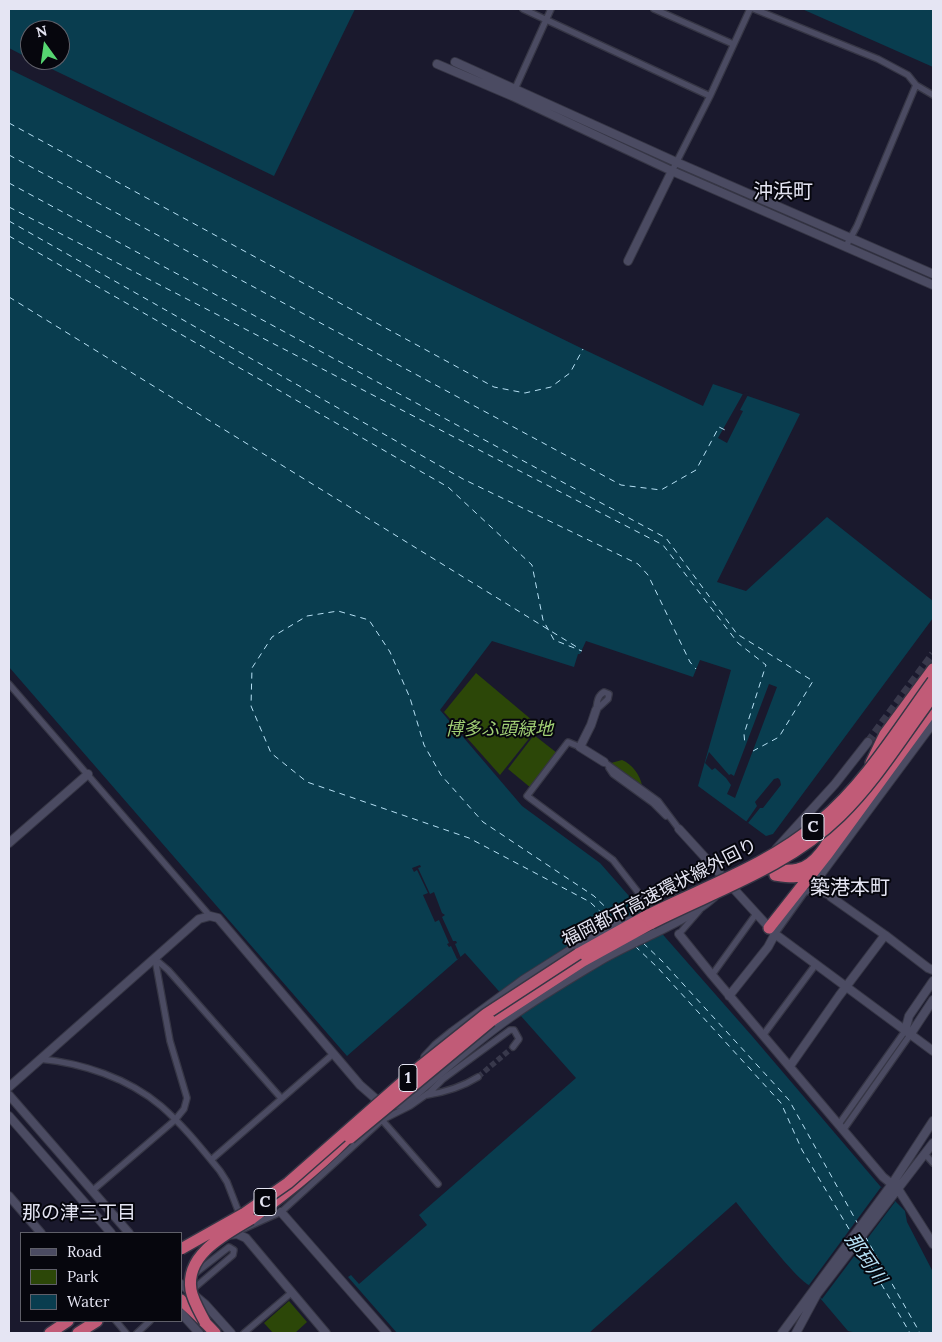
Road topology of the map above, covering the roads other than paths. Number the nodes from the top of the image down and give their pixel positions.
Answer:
1 (523, 9) edge
2 (551, 9) edge
3 (654, 9) edge
4 (750, 9) edge
5 (754, 9) edge
6 (546, 20) junction
7 (733, 44) junction
8 (455, 62) dead end
9 (437, 64) dead end
10 (916, 85) junction
11 (515, 88) junction
12 (933, 95) edge
13 (512, 96) junction
14 (710, 96) junction
15 (676, 162) junction
16 (672, 171) junction
17 (852, 238) junction
18 (846, 246) junction
19 (628, 260) dead end
20 (933, 274) edge
21 (933, 285) edge
22 (933, 669) edge
23 (933, 681) edge
24 (9, 684) edge
25 (933, 696) edge
26 (933, 709) edge
27 (596, 710) dead end
28 (933, 723) edge
29 (868, 742) tunnel mouth
30 (580, 747) junction
31 (604, 762) joint
32 (88, 774) junction
33 (679, 829) joint
34 (9, 843) edge
35 (828, 853) junction
36 (728, 882) junction
37 (831, 897) junction
38 (704, 906) junction
39 (756, 914) junction
40 (651, 915) junction
41 (210, 916) junction
42 (772, 931) junction
43 (679, 934) joint
44 (885, 935) junction
45 (155, 958) junction
46 (816, 964) junction
47 (933, 970) edge
48 (712, 975) junction
49 (933, 981) edge
50 (846, 986) junction
51 (729, 996) junction
52 (933, 1000) edge
53 (907, 1033) junction
54 (764, 1034) junction
55 (513, 1048) dead end
56 (933, 1051) edge
57 (333, 1054) junction
58 (40, 1059) junction
59 (343, 1066) junction
60 (790, 1066) junction
61 (478, 1077) tunnel mouth
62 (9, 1087) edge
63 (9, 1095) edge
64 (425, 1095) junction
65 (281, 1098) junction
66 (375, 1107) junction
67 (9, 1116) edge
68 (175, 1120) junction
69 (382, 1120) junction
70 (933, 1121) edge
71 (841, 1127) junction
72 (933, 1143) edge
73 (342, 1144) junction
74 (925, 1154) junction
75 (211, 1160) junction
76 (933, 1163) edge
77 (438, 1184) dead end
78 (895, 1187) junction
79 (92, 1190) junction
80 (9, 1196) edge
81 (281, 1212) junction
82 (246, 1228) junction
83 (40, 1232) edge
84 (110, 1232) edge
85 (128, 1232) edge
86 (224, 1235) junction
87 (933, 1244) edge
88 (252, 1247) junction
89 (182, 1250) edge
90 (182, 1250) edge
91 (182, 1250) edge
92 (182, 1284) edge
93 (192, 1291) junction
94 (816, 1292) junction
95 (291, 1293) junction
96 (182, 1301) edge
97 (182, 1306) edge
98 (182, 1313) edge
99 (203, 1320) junction
100 (68, 1322) edge
101 (69, 1322) edge
102 (85, 1322) edge
103 (95, 1322) edge
104 (117, 1322) edge
105 (149, 1322) edge
106 (50, 1333) edge
107 (55, 1333) edge
108 (68, 1333) edge
109 (78, 1333) edge
110 (126, 1333) edge
111 (137, 1333) edge
112 (200, 1333) edge
113 (215, 1333) edge
114 (231, 1333) edge
115 (244, 1333) edge
116 (326, 1333) edge
117 (387, 1333) edge
118 (782, 1333) edge
119 (796, 1333) edge

1 - 6 street
2 - 6 street
3 - 7 street
4 - 7 street
5 - 10 street
6 - 11 street
6 - 14 street
7 - 14 street
8 - 11 street
9 - 13 street
10 - 12 street
10 - 17 street
11 - 13 street
11 - 15 street
13 - 16 street
14 - 15 street
15 - 16 street
15 - 17 street
16 - 18 street
16 - 19 street
17 - 18 street
17 - 20 street
18 - 21 street
22 - 36 highway, bridge
23 - 40 highway, 福岡都市高速環状線外回り / C, bridge
24 - 32 street
25 - 73 highway, C, bridge
26 - 35 highway
27 - 30 street
28 - 37 street
29 - 36 street
30 - 31 street
30 - 40 street
31 - 33 street
32 - 34 street
32 - 41 street
33 - 36 street
35 - 36 highway, bridge
35 - 42 highway
36 - 38 street
36 - 39 street
36 - 40 street, bridge
37 - 42 street
37 - 44 street
38 - 43 street
38 - 59 street
39 - 42 street
39 - 48 street
40 - 59 street, bridge
40 - 66 highway, 福岡都市高速環状線外回り / 1, bridge
41 - 45 street
41 - 57 street
42 - 46 street
42 - 51 street
43 - 48 street
44 - 47 street
44 - 50 street
45 - 58 street
45 - 65 street
45 - 68 street
46 - 50 street
46 - 54 street
48 - 51 street
49 - 53 street
50 - 53 street
50 - 60 street
51 - 54 street
52 - 53 street
53 - 56 street
53 - 71 street
54 - 60 street
55 - 64 street
57 - 59 street
57 - 65 street
58 - 62 street
58 - 68 street
60 - 71 street
61 - 64 street
63 - 79 street
64 - 69 street
65 - 75 street
66 - 89 highway, 福岡都市高速環状線外回り / 1, bridge
66 - 99 highway, bridge
67 - 84 street
68 - 75 street
68 - 79 street
69 - 77 street
69 - 81 street
70 - 78 street
71 - 78 street
72 - 74 street
73 - 90 highway, C, bridge
73 - 99 highway, bridge
74 - 76 street
74 - 78 street
75 - 82 street
78 - 87 street
78 - 94 street
79 - 85 street
80 - 83 street
81 - 82 street
81 - 117 street
82 - 86 street
82 - 88 street
86 - 88 street
86 - 91 street
88 - 95 street
92 - 93 street
92 - 93 street
93 - 114 street
94 - 118 street
94 - 119 street
95 - 115 street
95 - 116 street
96 - 99 highway
97 - 99 highway
98 - 112 street
99 - 113 highway
100 - 106 highway
101 - 107 highway
102 - 108 highway
103 - 109 highway
104 - 110 street
105 - 111 street

